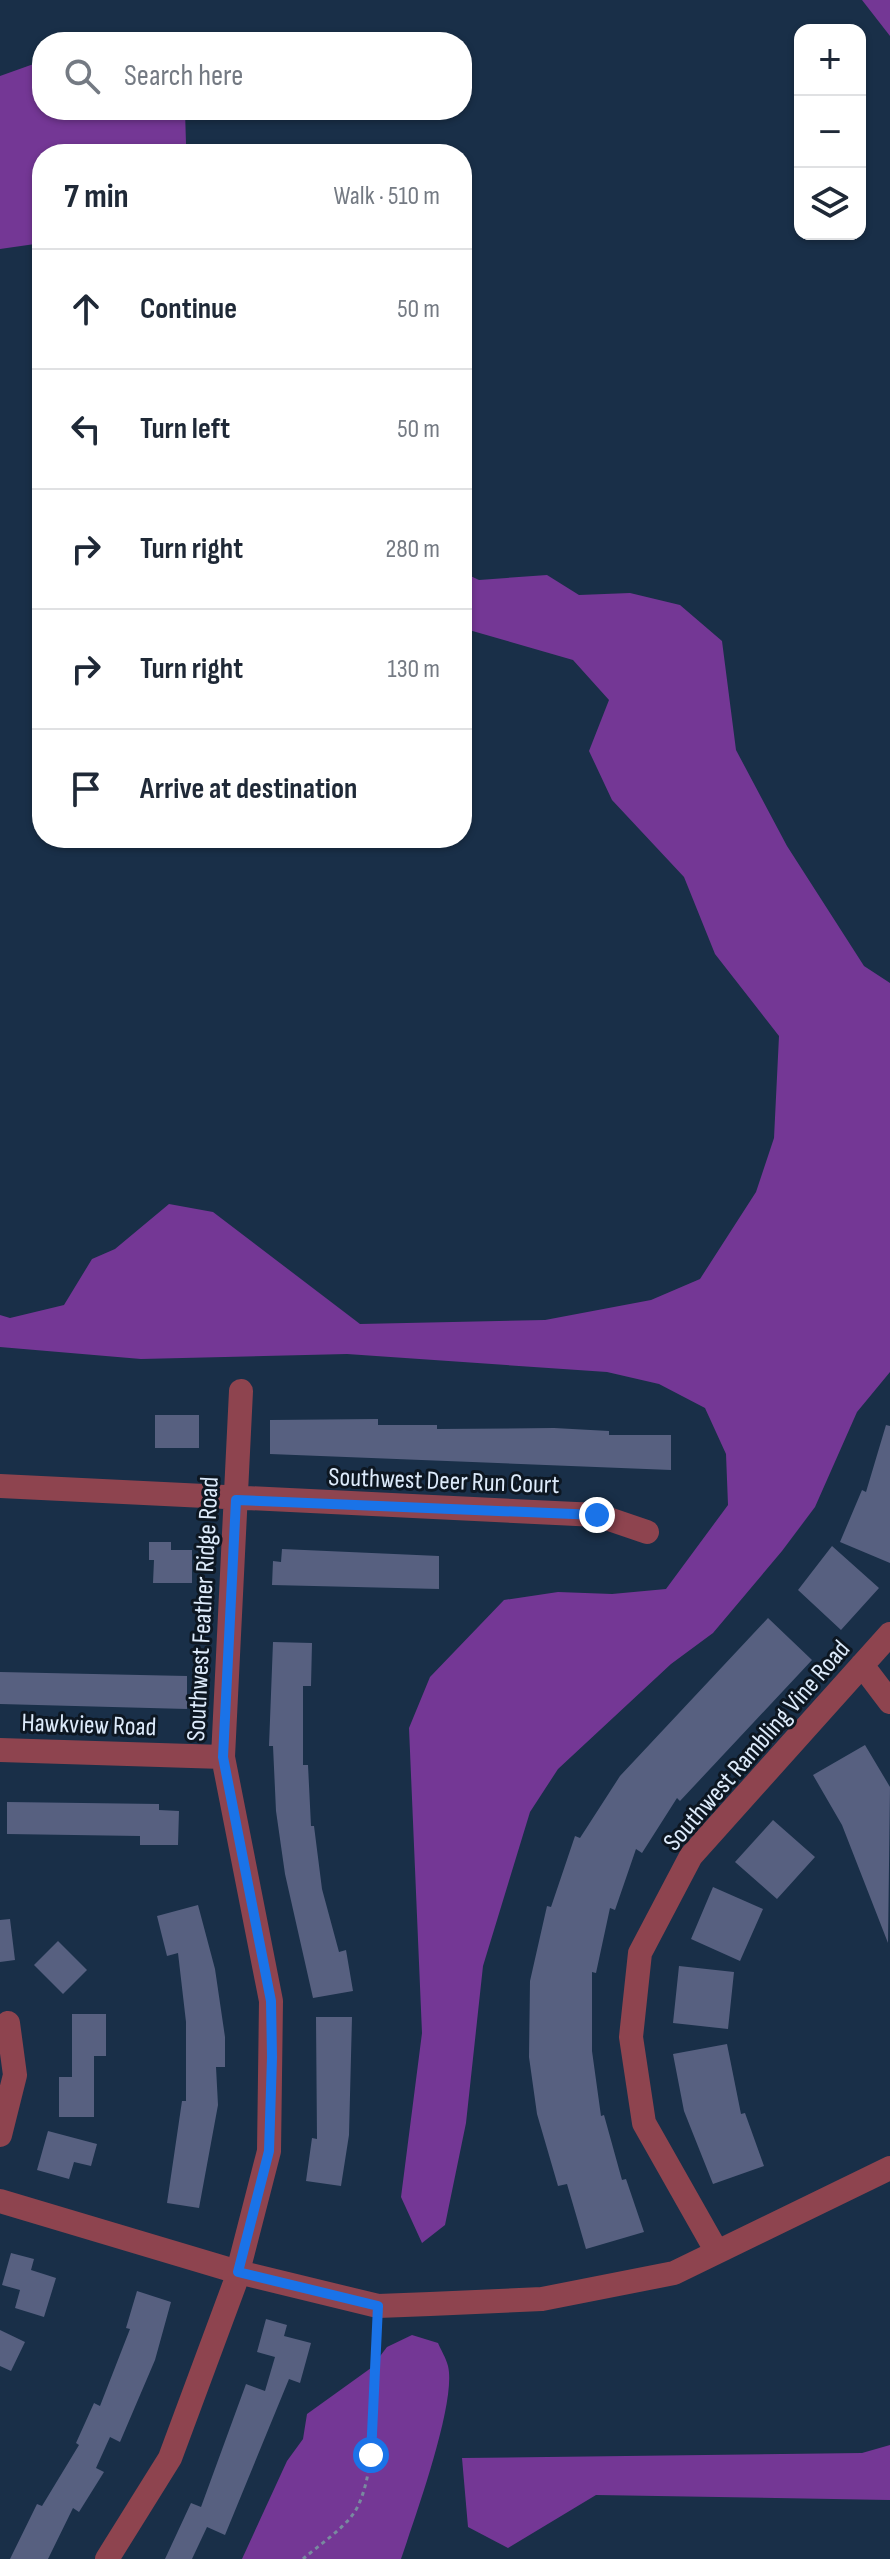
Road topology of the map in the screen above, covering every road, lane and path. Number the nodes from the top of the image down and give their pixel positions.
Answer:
1 (241, 1391) dead end
2 (0, 1486) edge
3 (236, 1500) junction
4 (647, 1532) dead end
5 (890, 1634) edge
6 (862, 1665) junction
7 (890, 1702) edge
8 (0, 1750) edge
9 (223, 1757) junction
10 (8, 2023) dead end
11 (0, 2135) edge
12 (890, 2168) edge
13 (0, 2201) edge
14 (717, 2252) junction
15 (238, 2272) junction
16 (378, 2306) junction
17 (107, 2559) edge
18 (303, 2559) edge

1 - 3 street, Southwest Feather Ridge Road
2 - 3 street, Southwest Deer Run Court
3 - 4 street, Southwest Deer Run Court
3 - 9 street, Southwest Feather Ridge Road
5 - 6 street, Southwest Rambling Vine Road
6 - 7 street
6 - 14 street, Southwest Rambling Vine Road
8 - 9 street, Hawkview Road
9 - 15 street, Southwest Feather Ridge Road
10 - 11 street
12 - 14 street
13 - 15 street
14 - 16 street
15 - 16 street
15 - 17 street, Southwest Feather Ridge Road
16 - 18 path

